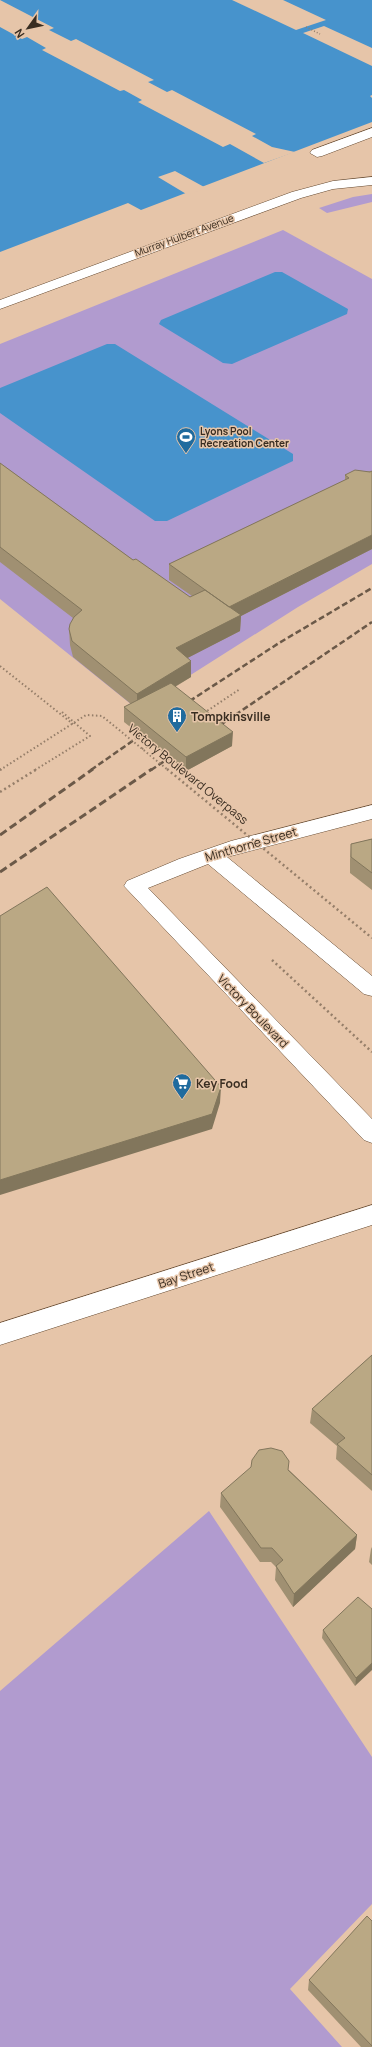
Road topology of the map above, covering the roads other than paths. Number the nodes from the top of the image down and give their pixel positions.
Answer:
1 (372, 132) edge
2 (317, 153) dead end
3 (372, 181) edge
4 (0, 305) edge
5 (372, 812) edge
6 (211, 855) junction
7 (134, 886) joint
8 (372, 988) edge
9 (372, 1134) edge
10 (372, 1215) edge
11 (0, 1334) edge

1 - 2 street
3 - 4 street, Murray Hulbert Avenue
5 - 6 street, Minthorne Street
6 - 7 street, Minthorne Street
6 - 8 street
7 - 9 street, Victory Boulevard
10 - 11 street, Bay Street

